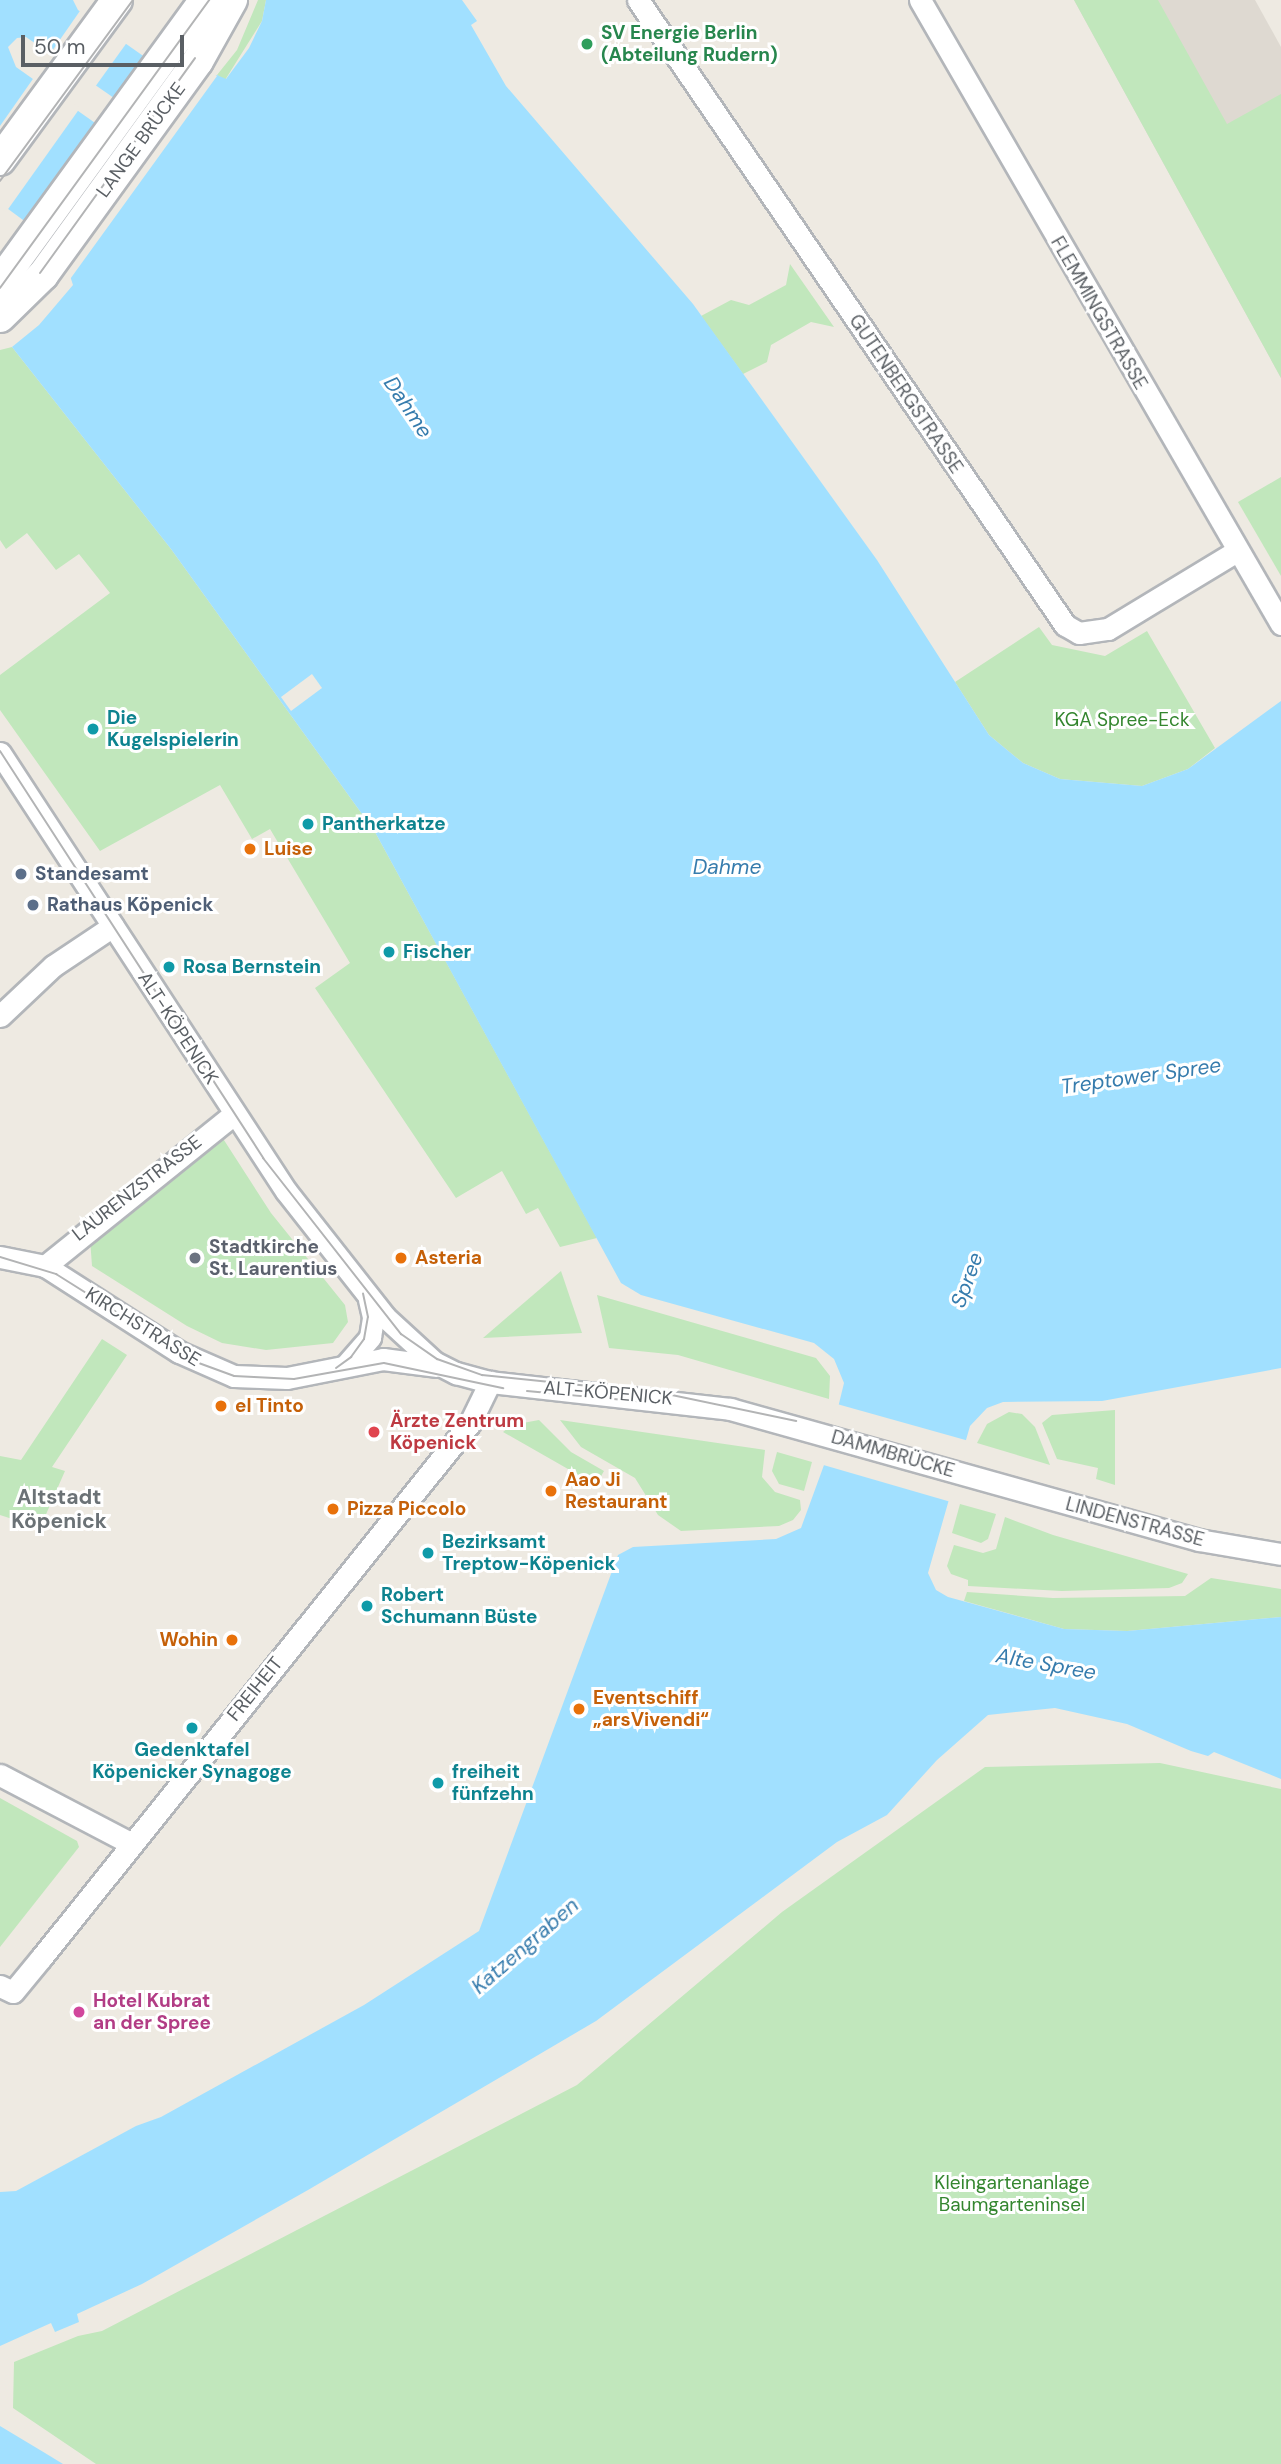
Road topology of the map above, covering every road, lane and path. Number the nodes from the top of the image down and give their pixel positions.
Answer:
1 (117, 0) edge
2 (205, 0) edge
3 (232, 0) edge
4 (638, 0) edge
5 (920, 0) edge
6 (0, 160) edge
7 (0, 282) edge
8 (0, 317) edge
9 (1237, 551) junction
10 (1281, 624) edge
11 (0, 753) edge
12 (113, 926) junction
13 (0, 1016) edge
14 (233, 1115) junction
15 (0, 1256) edge
16 (45, 1266) junction
17 (367, 1294) junction
18 (345, 1366) junction
19 (456, 1373) junction
20 (490, 1382) junction
21 (794, 1427) joint
22 (991, 1482) joint
23 (1281, 1554) edge
24 (0, 1775) edge
25 (132, 1844) junction
26 (7, 1989) edge

1 - 6 main road
2 - 7 main road, LANGE BRÜCKE
3 - 8 main road, LANGE BRÜCKE
4 - 9 street, GUTENBERGSTRASSE
5 - 9 street, FLEMMINGSTRASSE
9 - 10 street, FLEMMINGSTRASSE
11 - 12 street, ALT-KÖPENICK
12 - 13 street
12 - 14 street, ALT-KÖPENICK
14 - 16 street, LAURENZSTRASSE
14 - 17 street, ALT-KÖPENICK
15 - 16 street, KIRCHSTRASSE
16 - 18 street, KIRCHSTRASSE
17 - 18 street, ALT-KÖPENICK
17 - 19 street, ALT-KÖPENICK
18 - 19 street, KIRCHSTRASSE
19 - 20 street, ALT-KÖPENICK
20 - 21 street, ALT-KÖPENICK
20 - 25 street, FREIHEIT
21 - 22 street, DAMMBRÜCKE
22 - 23 street, LINDENSTRASSE
24 - 25 street
25 - 26 street, FREIHEIT

